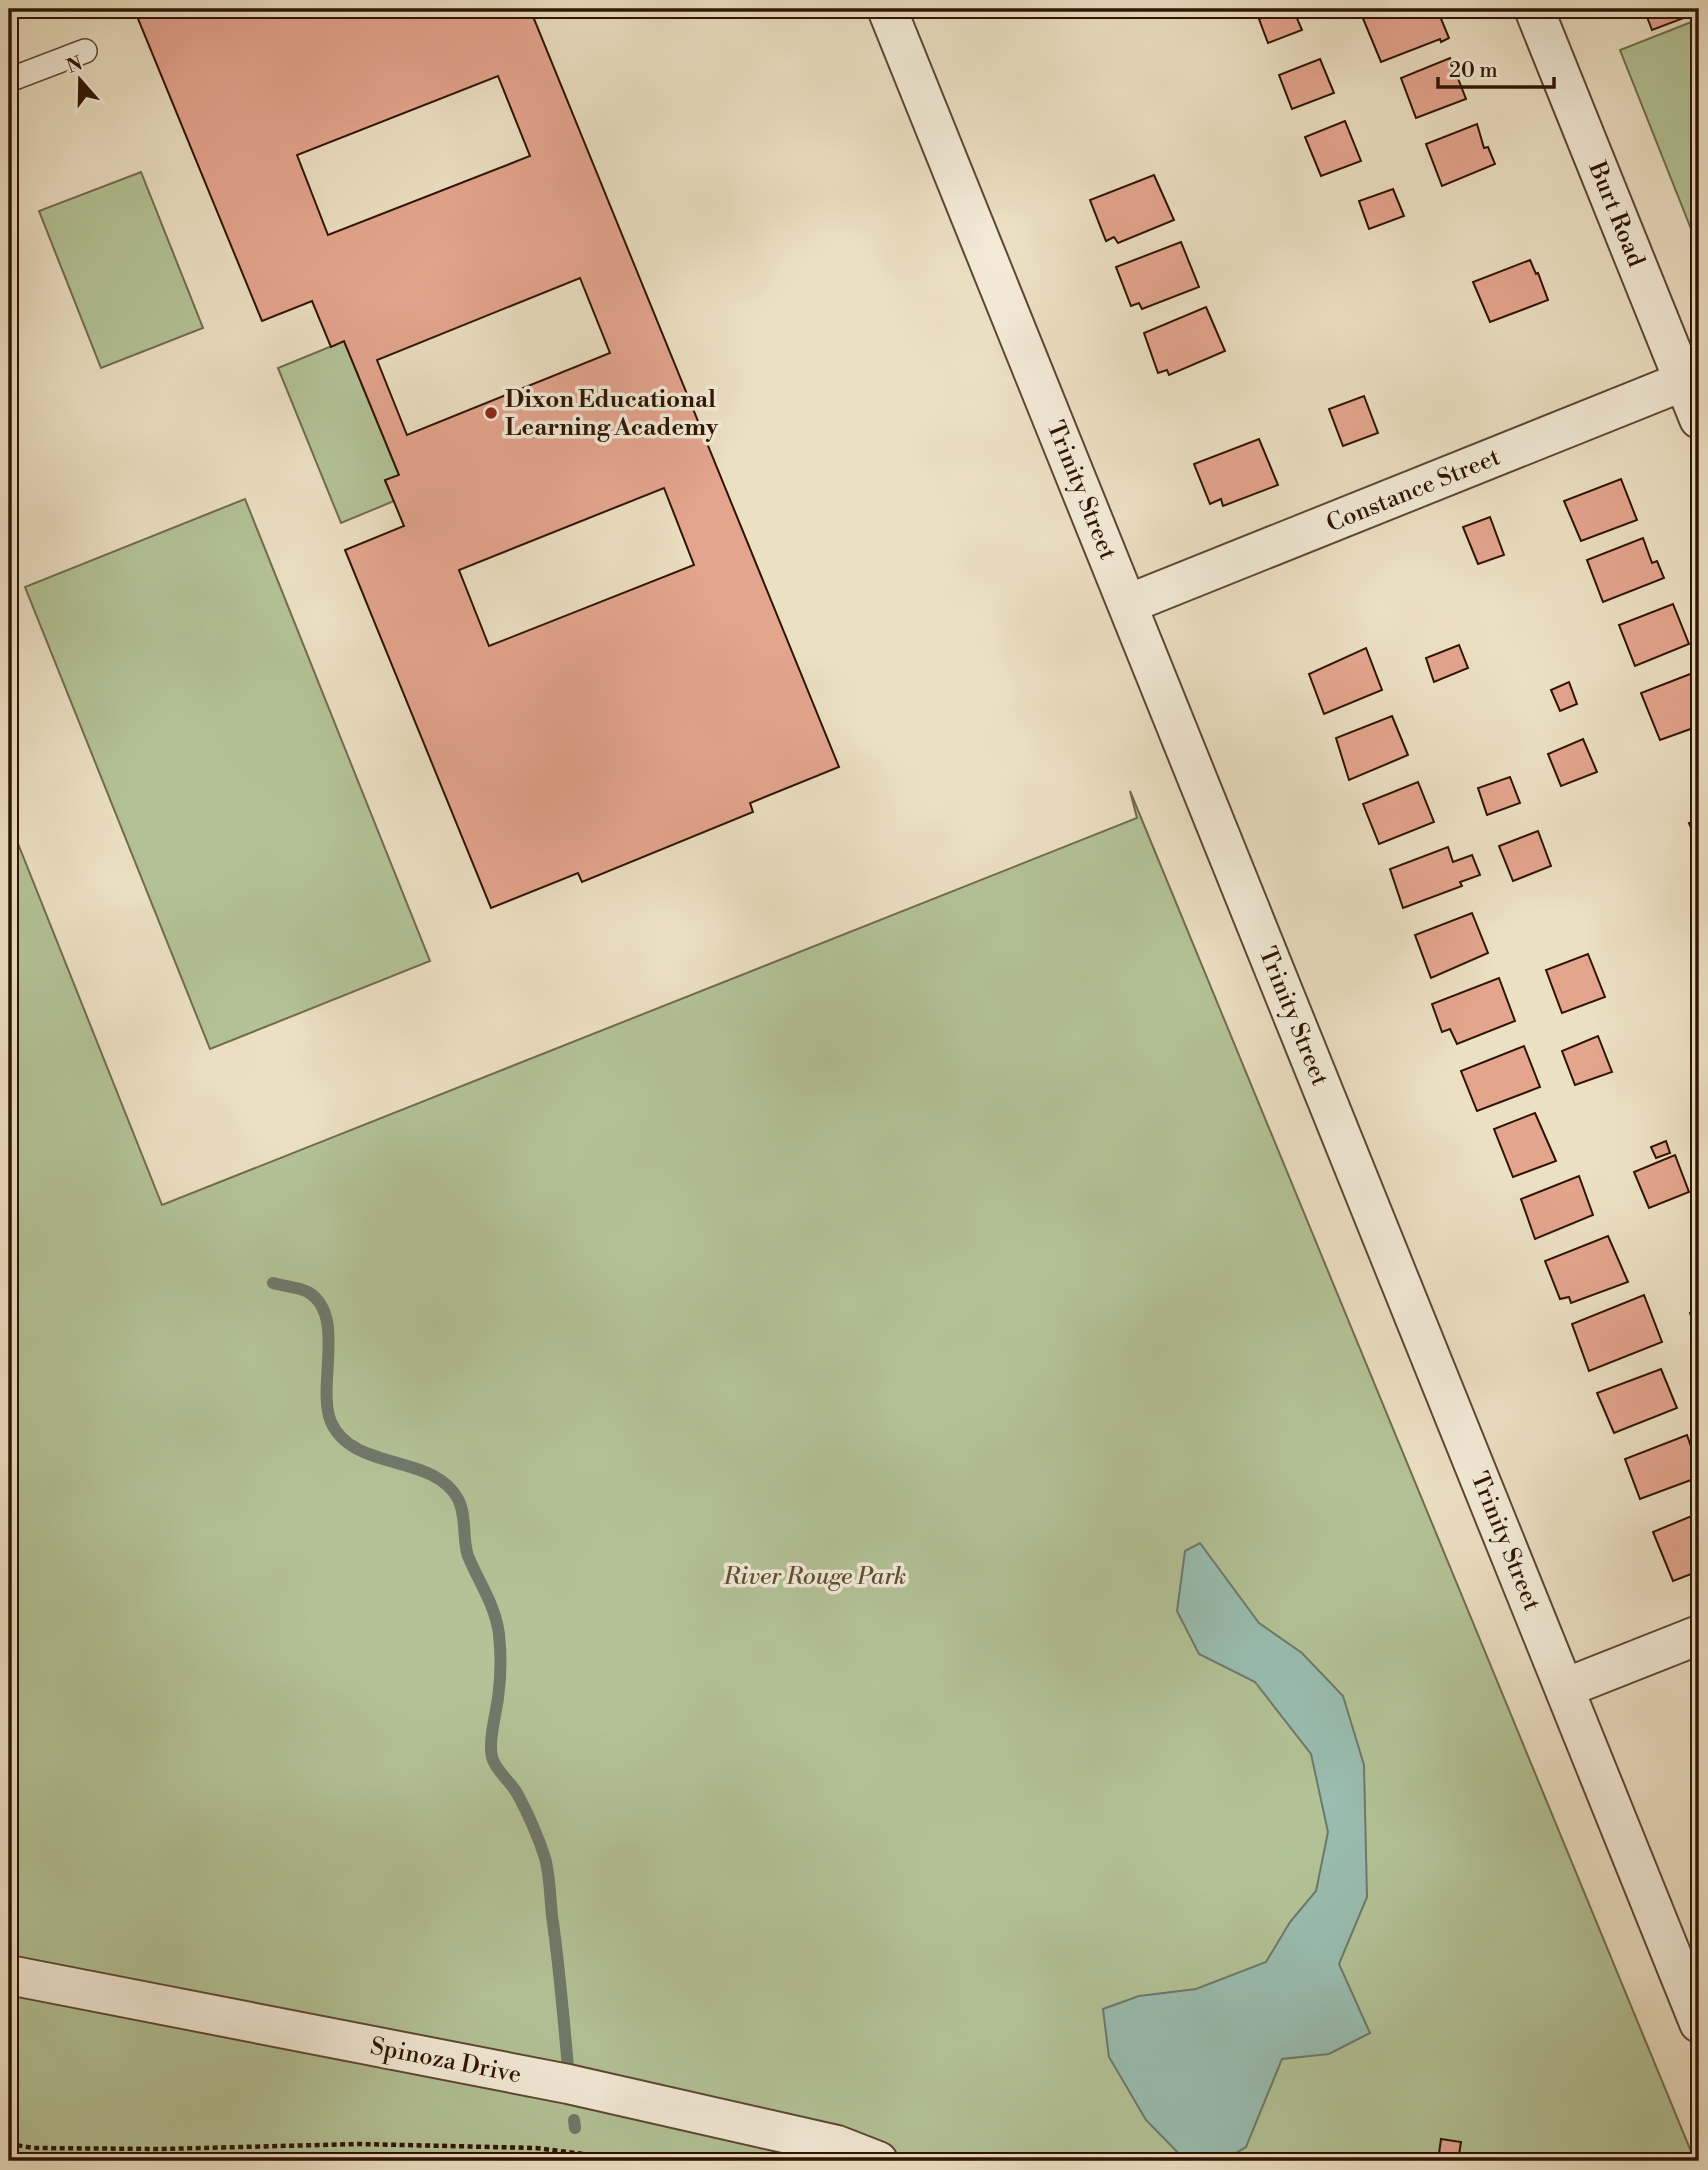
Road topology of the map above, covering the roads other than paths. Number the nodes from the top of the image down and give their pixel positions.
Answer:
1 (887, 9) edge
2 (1534, 9) edge
3 (85, 51) dead end
4 (9, 80) edge
5 (1692, 378) edge
6 (1699, 419) edge
7 (1128, 604) junction
8 (1699, 1635) edge
9 (1565, 1688) junction
10 (9, 1975) edge
11 (1699, 2023) edge
12 (878, 2161) edge

1 - 7 street, Trinity Street
2 - 5 street, Burt Road
3 - 4 lane
5 - 6 street, Burt Road
5 - 7 street, Constance Street
7 - 9 street, Trinity Street
8 - 9 street
9 - 11 street, Trinity Street
10 - 12 street, Spinoza Drive

